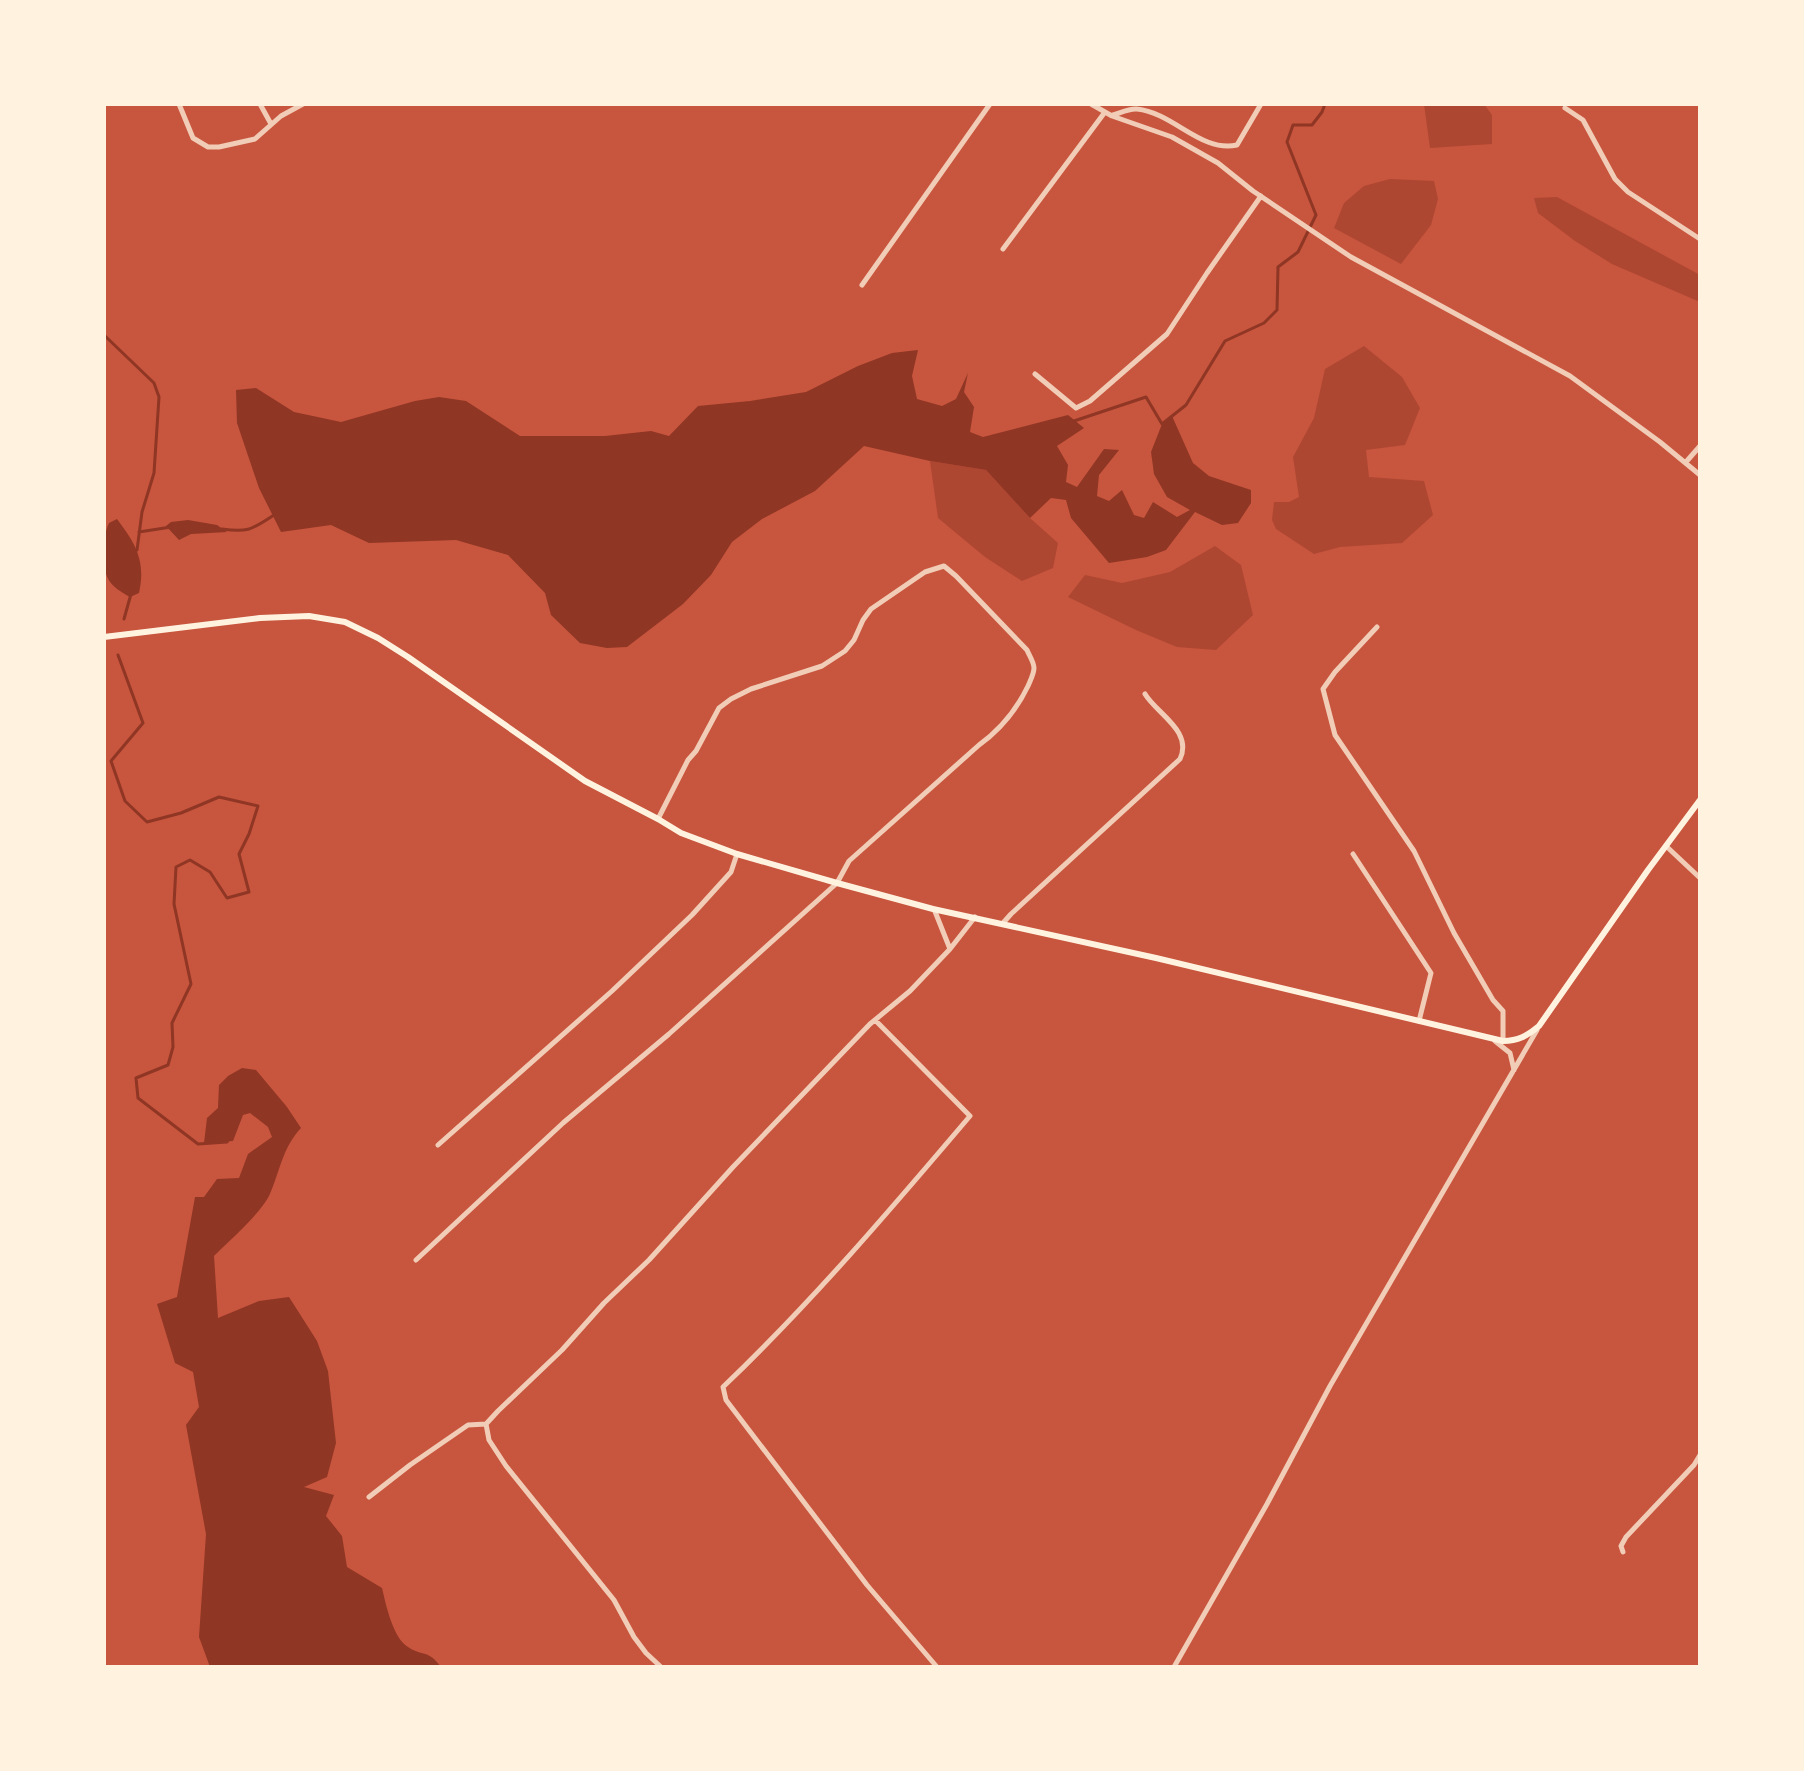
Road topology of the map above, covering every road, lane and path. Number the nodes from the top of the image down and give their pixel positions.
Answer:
1 (179, 104) edge
2 (260, 104) edge
3 (303, 104) edge
4 (990, 104) edge
5 (1091, 104) edge
6 (1261, 104) edge
7 (1565, 108) dead end
8 (1105, 112) junction
9 (1112, 116) junction
10 (271, 124) junction
11 (1261, 196) junction
12 (1700, 239) edge
13 (1003, 249) dead end
14 (862, 285) dead end
15 (1035, 374) dead end
16 (1700, 446) edge
17 (1686, 462) junction
18 (1700, 475) edge
19 (1377, 627) dead end
20 (106, 636) edge
21 (1145, 694) dead end
22 (1700, 800) edge
23 (658, 819) junction
24 (1666, 846) junction
25 (737, 854) junction
26 (1353, 854) dead end
27 (1700, 878) edge
28 (837, 883) junction
29 (933, 909) junction
30 (975, 917) junction
31 (1003, 923) junction
32 (950, 949) junction
33 (875, 1020) junction
34 (1418, 1022) junction
35 (1539, 1026) junction
36 (1499, 1041) junction
37 (1514, 1070) junction
38 (438, 1145) dead end
39 (416, 1260) dead end
40 (486, 1424) junction
41 (1700, 1455) edge
42 (369, 1497) dead end
43 (1623, 1552) dead end
44 (661, 1667) edge
45 (937, 1667) edge
46 (1174, 1667) edge

1 - 10 street
2 - 10 street
3 - 10 street
4 - 14 street
5 - 8 street
6 - 9 street
7 - 12 street
8 - 9 street
8 - 13 street
9 - 11 street
11 - 15 street
11 - 17 street
16 - 17 street
17 - 18 street
19 - 36 street
20 - 23 main road
21 - 31 street
22 - 24 main road
23 - 25 main road
23 - 28 street
24 - 27 street
24 - 35 main road
25 - 28 main road
25 - 38 street
26 - 34 street
28 - 29 main road
28 - 39 street
29 - 30 main road
29 - 32 street
30 - 31 main road
30 - 32 street
31 - 34 main road
32 - 33 street
33 - 40 street
33 - 45 street
34 - 36 main road
35 - 36 main road
35 - 37 street
36 - 37 street
37 - 46 street
40 - 42 street
40 - 44 street
41 - 43 street

